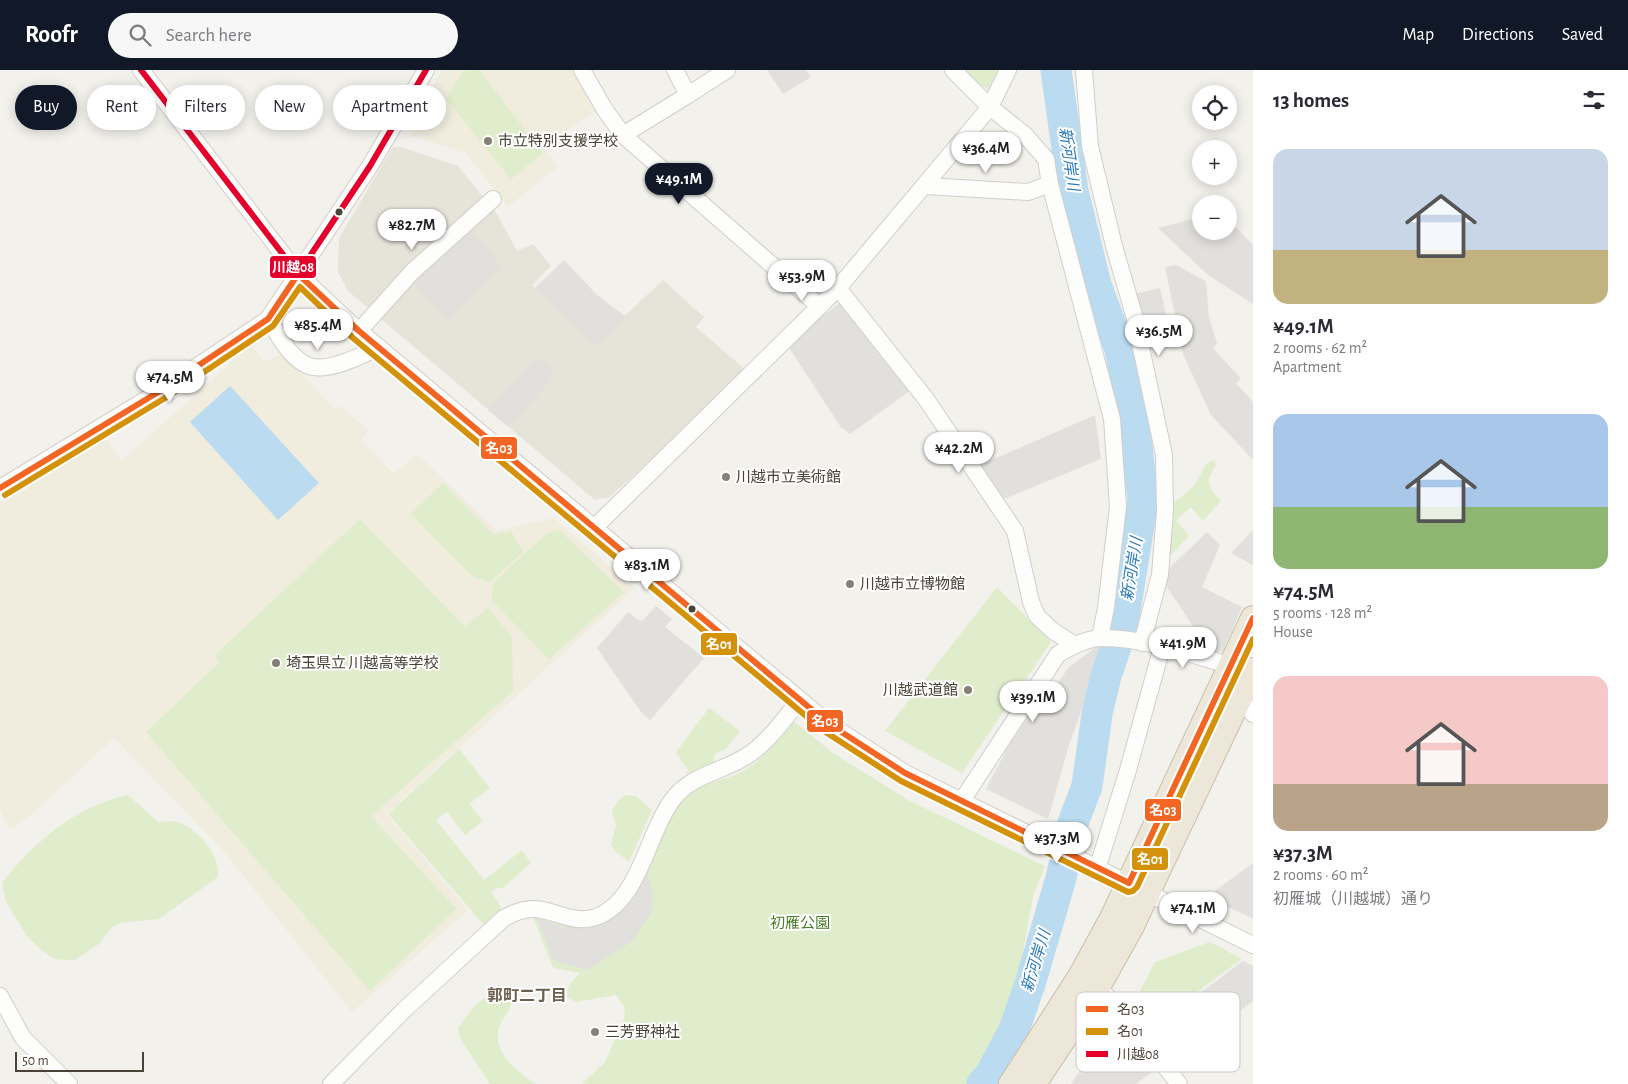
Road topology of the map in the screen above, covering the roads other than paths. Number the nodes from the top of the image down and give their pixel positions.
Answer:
1 (141, 70) edge
2 (426, 70) edge
3 (582, 70) edge
4 (676, 70) edge
5 (726, 70) edge
6 (953, 70) edge
7 (1008, 70) edge
8 (1084, 70) edge
9 (688, 95) junction
10 (990, 107) junction
11 (623, 135) junction
12 (1050, 184) junction
13 (926, 186) junction
14 (494, 199) dead end
15 (298, 274) junction
16 (838, 288) junction
17 (819, 306) junction
18 (268, 319) junction
19 (359, 330) junction
20 (379, 346) junction
21 (0, 488) edge
22 (595, 527) junction
23 (1253, 618) edge
24 (1100, 638) junction
25 (1142, 643) junction
26 (1075, 644) junction
27 (1162, 647) junction
28 (1242, 668) edge
29 (800, 700) junction
30 (1247, 706) edge
31 (962, 802) junction
32 (1091, 863) junction
33 (1139, 888) junction
34 (1253, 945) edge
35 (1098, 987) junction
36 (1095, 992) edge
37 (1103, 992) edge
38 (0, 996) edge
39 (1076, 1020) edge
40 (1170, 1072) edge
41 (68, 1084) edge
42 (331, 1084) edge
43 (1010, 1084) edge
44 (1034, 1084) edge
45 (1179, 1084) edge

1 - 15 street
2 - 15 street
3 - 11 street
4 - 9 street
5 - 9 street
6 - 10 street
7 - 10 street
8 - 25 street
9 - 11 street
10 - 12 street
10 - 13 street
11 - 17 street
12 - 13 street
12 - 24 street
13 - 16 street
14 - 19 street
15 - 18 street
15 - 19 street
16 - 17 street
16 - 26 street
17 - 22 street
18 - 20 street
18 - 21 street
19 - 20 street
20 - 22 street
22 - 29 street
23 - 28 highway
24 - 25 street
24 - 26 street
25 - 27 street
26 - 31 street
27 - 28 street
27 - 32 street
28 - 30 highway
28 - 33 highway
29 - 31 street
29 - 42 street
30 - 33 highway
31 - 32 street
32 - 33 street
33 - 34 street
33 - 35 highway
33 - 43 highway
35 - 36 highway
35 - 37 street
38 - 41 street
39 - 44 highway
40 - 45 street

